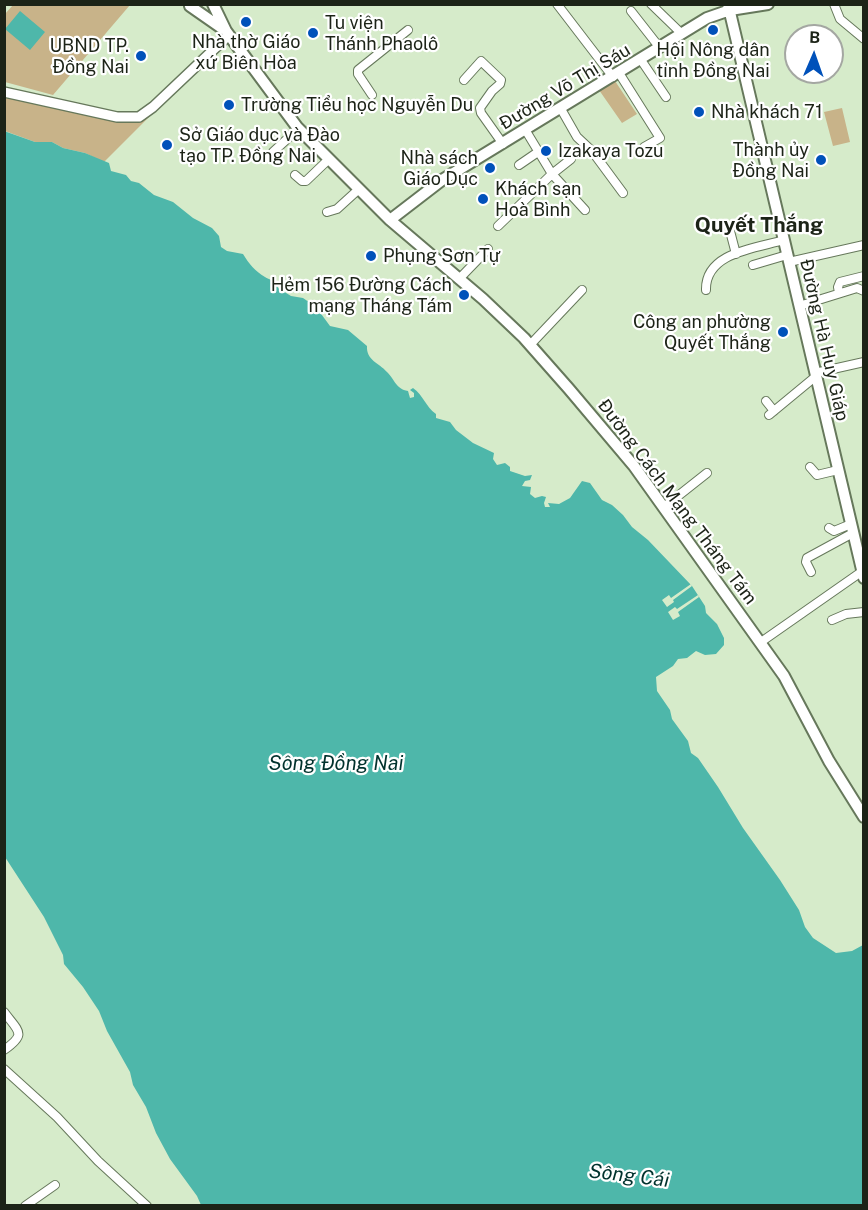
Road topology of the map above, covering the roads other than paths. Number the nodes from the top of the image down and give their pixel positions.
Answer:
1 (213, 4) edge
2 (556, 4) edge
3 (651, 4) edge
4 (768, 4) edge
5 (834, 4) edge
6 (192, 5) edge
7 (729, 7) edge
8 (631, 11) dead end
9 (408, 30) dead end
10 (227, 33) junction
11 (682, 34) junction
12 (864, 39) edge
13 (660, 48) junction
14 (641, 60) junction
15 (616, 75) junction
16 (464, 80) dead end
17 (4, 92) edge
18 (372, 96) dead end
19 (666, 97) dead end
20 (561, 109) junction
21 (298, 129) junction
22 (525, 131) junction
23 (503, 144) junction
24 (644, 147) dead end
25 (273, 152) dead end
26 (538, 152) junction
27 (329, 159) junction
28 (571, 159) dead end
29 (519, 165) dead end
30 (552, 174) junction
31 (295, 175) dead end
32 (359, 189) junction
33 (623, 193) dead end
34 (585, 210) dead end
35 (327, 212) dead end
36 (390, 220) junction
37 (498, 226) dead end
38 (730, 231) dead end
39 (784, 240) junction
40 (864, 245) edge
41 (488, 249) dead end
42 (736, 254) junction
43 (788, 259) junction
44 (753, 265) dead end
45 (864, 276) edge
46 (459, 279) junction
47 (855, 279) junction
48 (582, 290) dead end
49 (706, 290) dead end
50 (862, 291) edge
51 (839, 293) junction
52 (799, 306) junction
53 (530, 345) junction
54 (864, 362) edge
55 (815, 375) junction
56 (766, 400) dead end
57 (810, 467) dead end
58 (838, 471) junction
59 (708, 473) dead end
60 (664, 507) junction
61 (829, 528) dead end
62 (852, 529) junction
63 (811, 572) dead end
64 (863, 573) edge
65 (864, 612) edge
66 (832, 620) dead end
67 (761, 642) junction
68 (864, 817) edge
69 (4, 1012) edge
70 (4, 1050) edge
71 (4, 1069) edge
72 (55, 1185) dead end
73 (25, 1206) edge
74 (147, 1206) edge

1 - 10 main road, Đường Cách Mạng Tháng Tám
2 - 15 street
3 - 11 street
4 - 7 main road, Đường Võ Thị Sáu
5 - 12 street
6 - 10 main road, Đường Cách Mạng Tháng Tám
7 - 11 main road, Đường Võ Thị Sáu
7 - 39 main road, Đường Hà Huy Giáp
8 - 13 street
9 - 18 street
10 - 17 street
10 - 21 main road, Đường Cách Mạng Tháng Tám
11 - 13 main road, Đường Võ Thị Sáu
13 - 14 main road, Đường Võ Thị Sáu
14 - 15 main road, Đường Võ Thị Sáu
14 - 19 street
15 - 20 main road, Đường Võ Thị Sáu
15 - 24 street
16 - 23 street
20 - 22 main road, Đường Võ Thị Sáu
20 - 33 street
21 - 25 street
21 - 27 main road, Đường Cách Mạng Tháng Tám
22 - 23 main road, Đường Võ Thị Sáu
22 - 26 street
23 - 36 main road, Đường Võ Thị Sáu
26 - 29 street
26 - 30 street
27 - 31 street
27 - 32 main road, Đường Cách Mạng Tháng Tám
28 - 30 street
30 - 34 street
30 - 37 street
32 - 35 street
32 - 36 main road, Đường Cách Mạng Tháng Tám
36 - 46 main road, Đường Cách Mạng Tháng Tám
38 - 42 street
39 - 42 street
39 - 43 main road, Đường Hà Huy Giáp
40 - 43 street
41 - 46 street
42 - 49 street
43 - 44 street
43 - 52 main road, Đường Hà Huy Giáp
45 - 47 street
46 - 53 main road, Đường Cách Mạng Tháng Tám
47 - 50 street
47 - 51 street
48 - 53 street
50 - 51 street
51 - 52 street
52 - 55 main road, Đường Hà Huy Giáp
53 - 60 main road, Đường Cách Mạng Tháng Tám
54 - 55 street
55 - 56 street
55 - 58 main road, Đường Hà Huy Giáp
57 - 58 street
58 - 62 main road, Đường Hà Huy Giáp
59 - 60 street
60 - 67 main road, Đường Cách Mạng Tháng Tám
61 - 62 street
62 - 63 street
62 - 64 main road, Đường Hà Huy Giáp
64 - 67 street
65 - 66 street
67 - 68 main road, Đường Cách Mạng Tháng Tám
69 - 70 street
71 - 74 street
72 - 73 street

